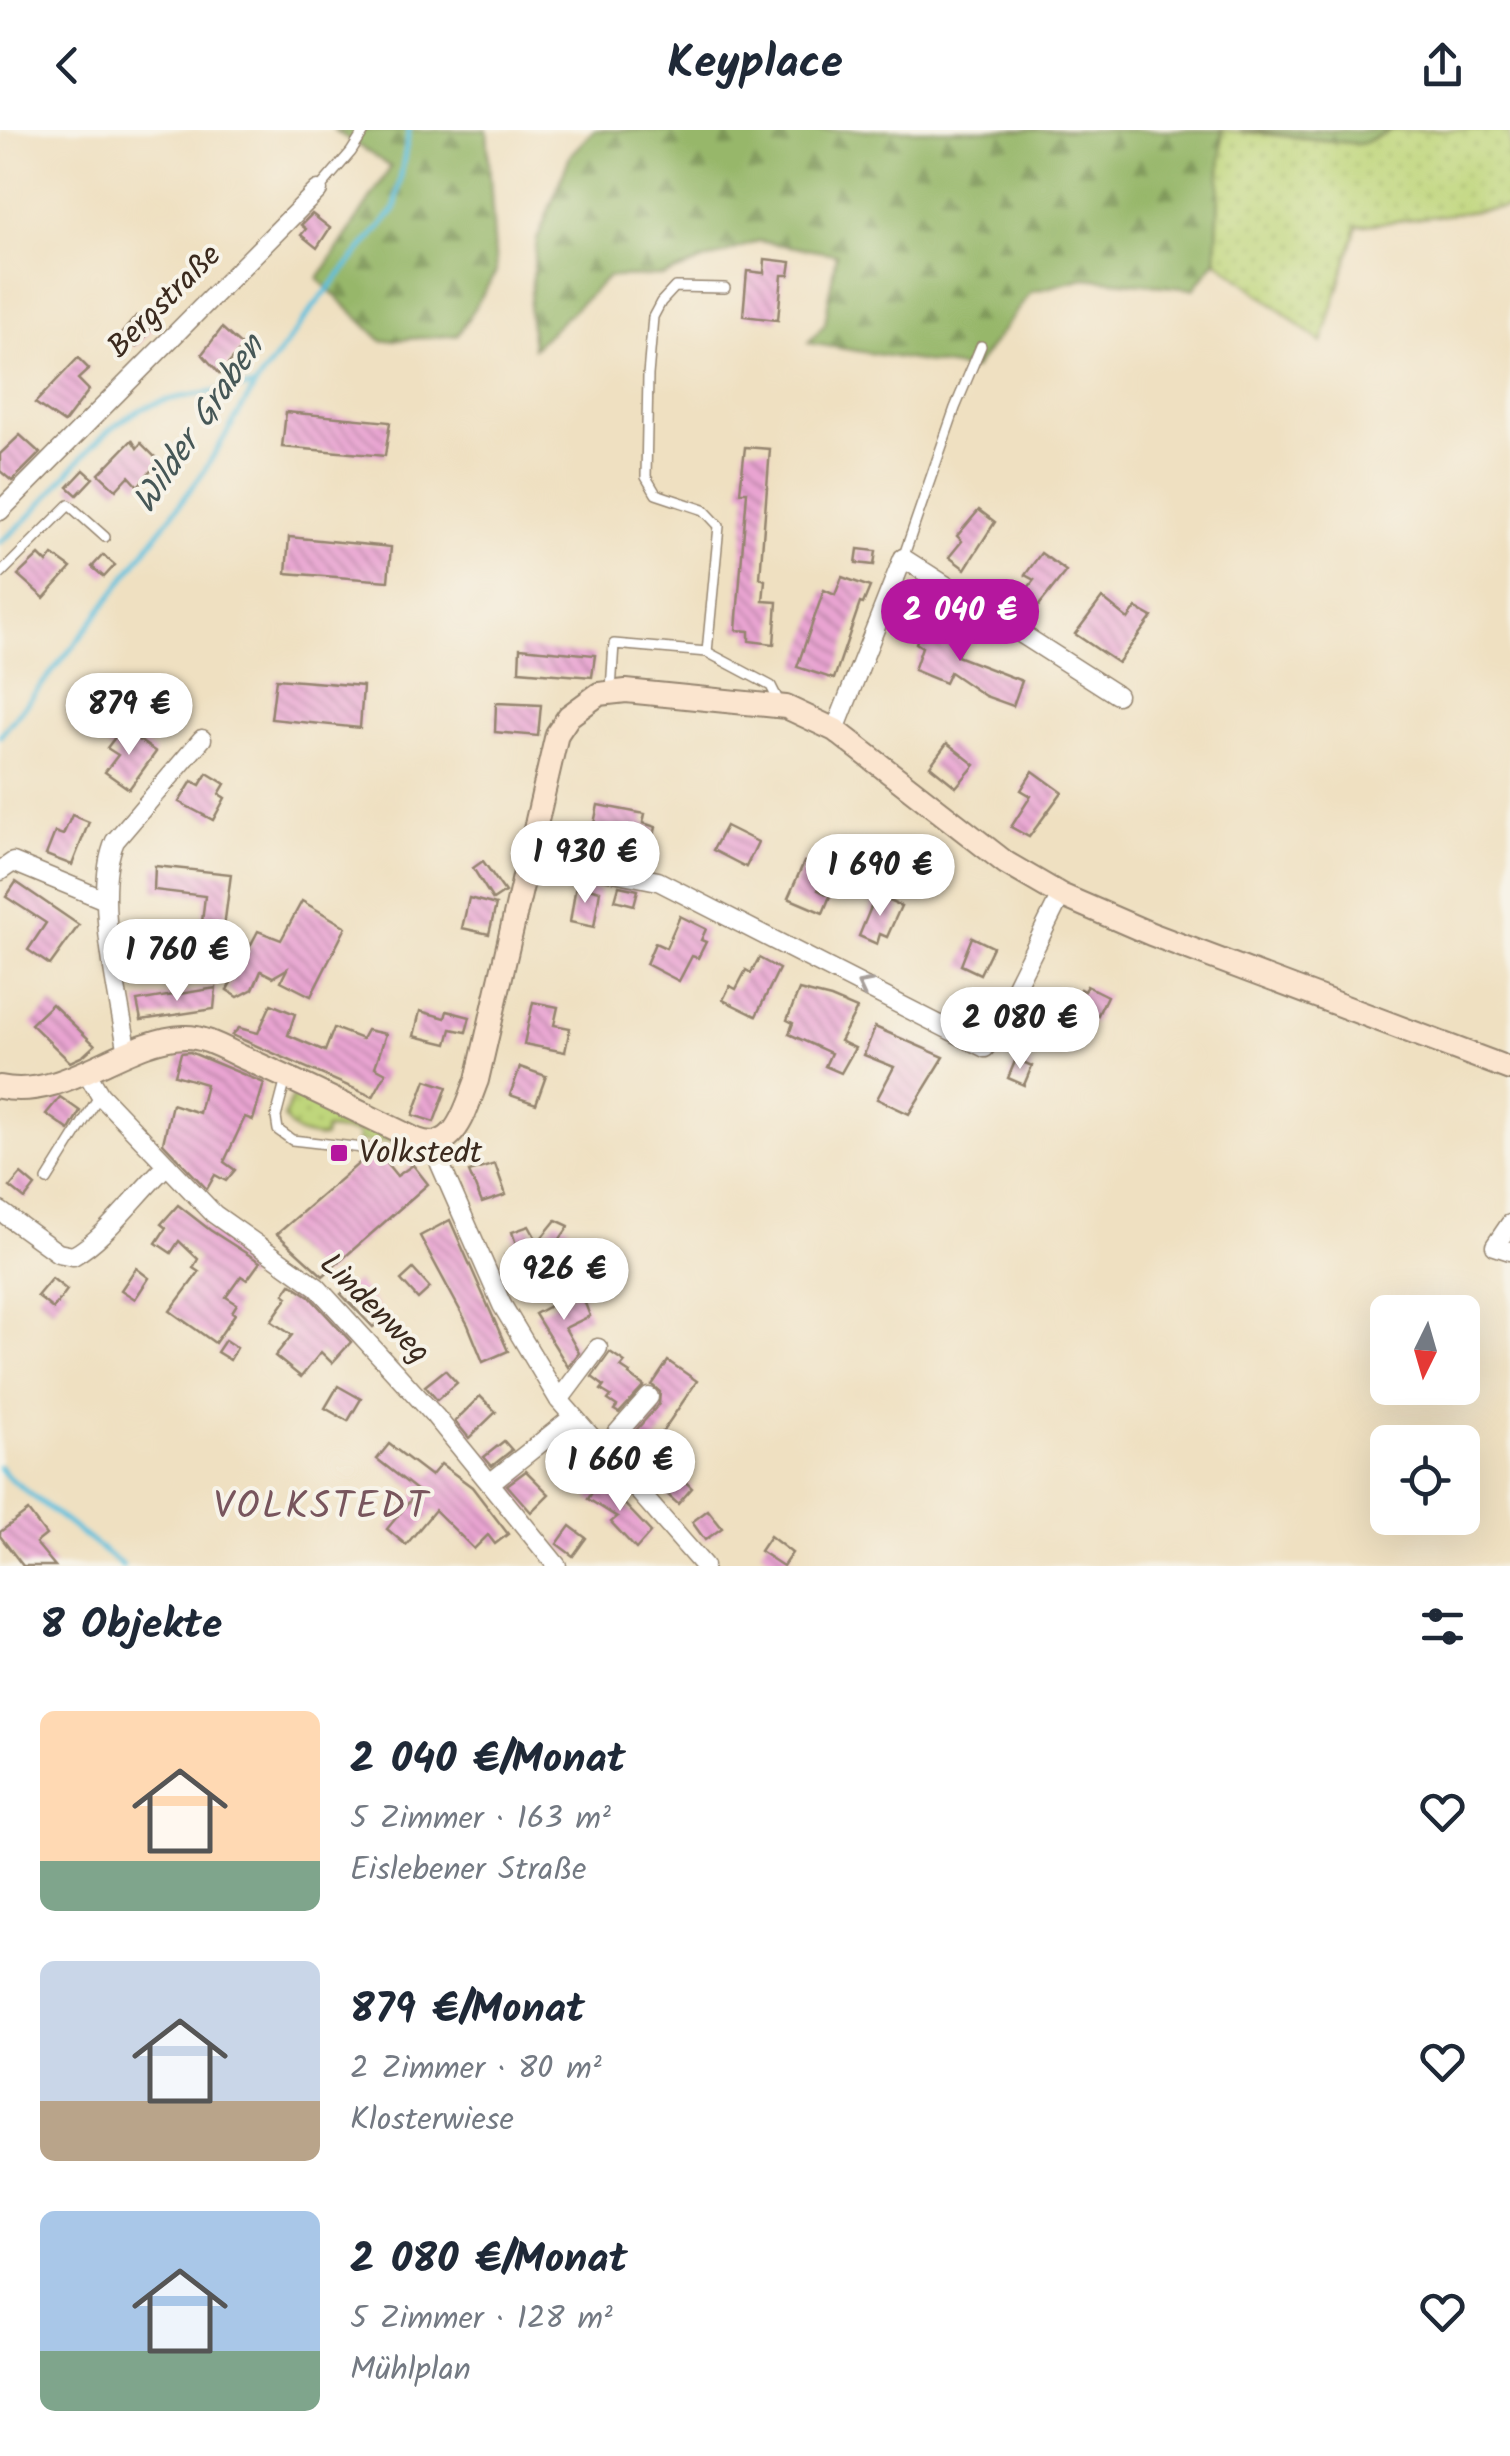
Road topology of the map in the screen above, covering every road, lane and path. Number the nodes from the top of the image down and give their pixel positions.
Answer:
1 (365, 130) edge
2 (318, 190) joint
3 (725, 288) dead end
4 (981, 346) dead end
5 (0, 511) edge
6 (105, 537) dead end
7 (903, 558) junction
8 (0, 574) edge
9 (707, 652) junction
10 (611, 692) junction
11 (1116, 696) dead end
12 (781, 706) junction
13 (835, 730) junction
14 (202, 739) dead end
15 (529, 854) junction
16 (0, 871) edge
17 (1062, 895) junction
18 (105, 900) junction
19 (128, 1054) junction
20 (1510, 1069) edge
21 (88, 1073) junction
22 (286, 1076) junction
23 (0, 1087) edge
24 (100, 1095) junction
25 (427, 1142) junction
26 (168, 1165) junction
27 (47, 1180) dead end
28 (0, 1211) edge
29 (1510, 1224) edge
30 (1510, 1251) edge
31 (598, 1348) dead end
32 (649, 1397) dead end
33 (559, 1400) junction
34 (574, 1417) junction
35 (603, 1449) junction
36 (490, 1483) junction
37 (556, 1566) edge
38 (704, 1566) edge

1 - 2 lane, Bergstraße
2 - 5 street, Bergstraße
3 - 9 lane
4 - 7 lane
6 - 8 lane
7 - 11 street
7 - 13 street
9 - 10 lane
9 - 12 lane
10 - 12 main road
10 - 15 main road
12 - 13 main road
13 - 17 main road
14 - 18 street
17 -> 15 street
15 - 25 main road
16 - 18 street
17 - 20 main road
18 - 19 street
19 - 21 main road
19 - 22 main road
21 - 23 main road
21 - 24 street, Lindenweg
22 - 25 main road
22 - 25 lane
24 - 26 street, Lindenweg
24 - 27 lane
25 - 33 street
26 - 28 street
26 - 36 street, Lindenweg
29 - 30 street
31 - 33 street
32 - 35 street
33 - 34 street
34 - 35 street
34 - 36 street
35 - 38 street
36 - 37 street, Lindenweg

